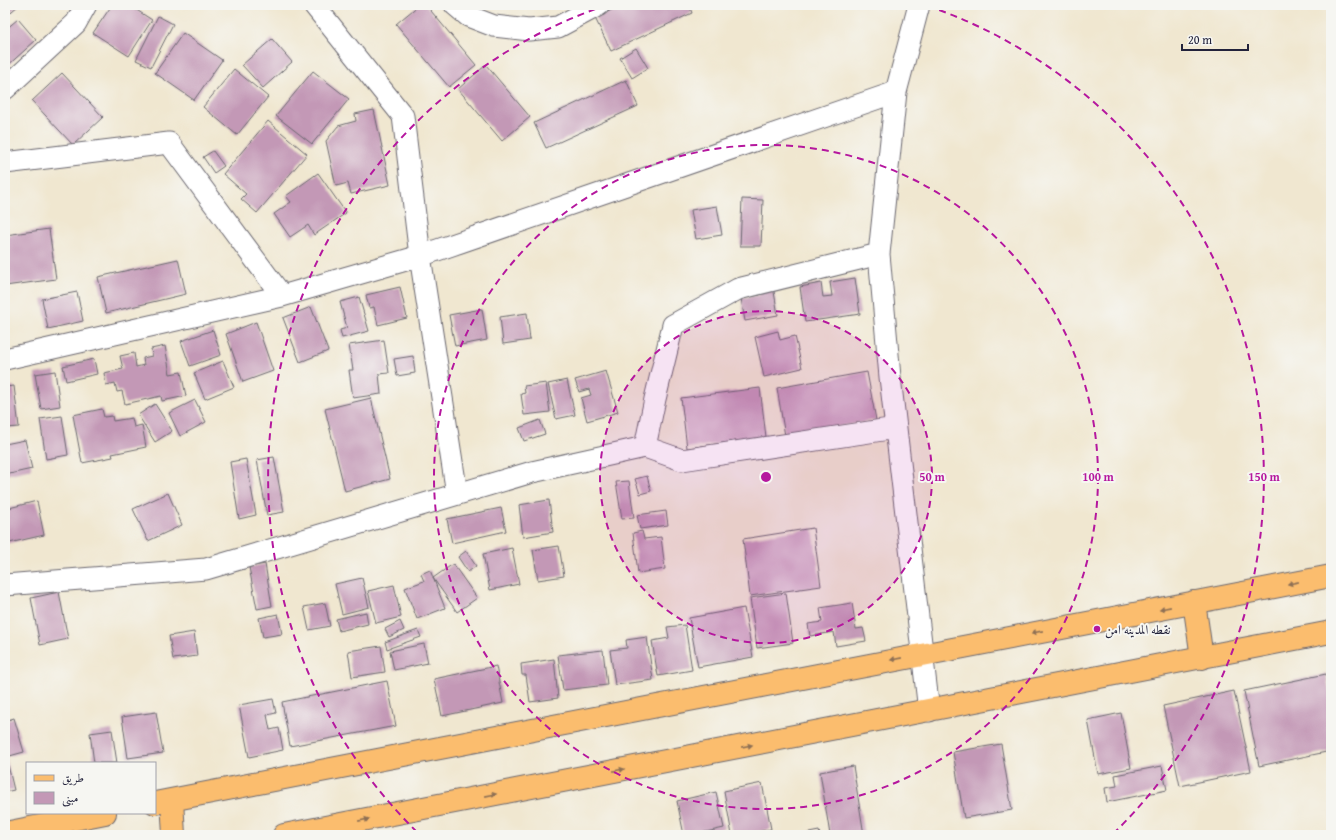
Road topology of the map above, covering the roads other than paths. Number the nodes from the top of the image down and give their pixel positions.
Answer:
1 (86, 5) edge
2 (314, 5) edge
3 (455, 5) edge
4 (600, 5) edge
5 (919, 5) edge
6 (5, 89) edge
7 (896, 92) junction
8 (5, 163) edge
9 (879, 254) junction
10 (420, 256) junction
11 (282, 296) junction
12 (5, 359) edge
13 (896, 428) junction
14 (645, 447) junction
15 (457, 494) junction
16 (1331, 576) edge
17 (5, 585) edge
18 (1194, 602) junction
19 (1331, 632) edge
20 (922, 654) junction
21 (1202, 658) junction
22 (929, 711) junction
23 (164, 801) edge
24 (100, 814) edge
25 (5, 833) edge
26 (174, 835) edge
27 (284, 835) edge

1 - 6 street
2 - 10 street
3 - 4 street
5 - 7 street
7 - 9 street
7 - 10 street
8 - 11 street
9 - 13 street
9 - 14 street
10 - 11 street
10 - 15 street
11 - 12 street
13 - 14 street
13 - 20 street
14 - 15 street
15 - 17 street
16 -> 18 main road
18 -> 20 main road
18 - 21 main road
19 - 21 main road
20 - 22 street
20 -> 23 main road
21 - 22 main road
27 -> 22 main road
23 - 26 main road
24 - 25 main road

